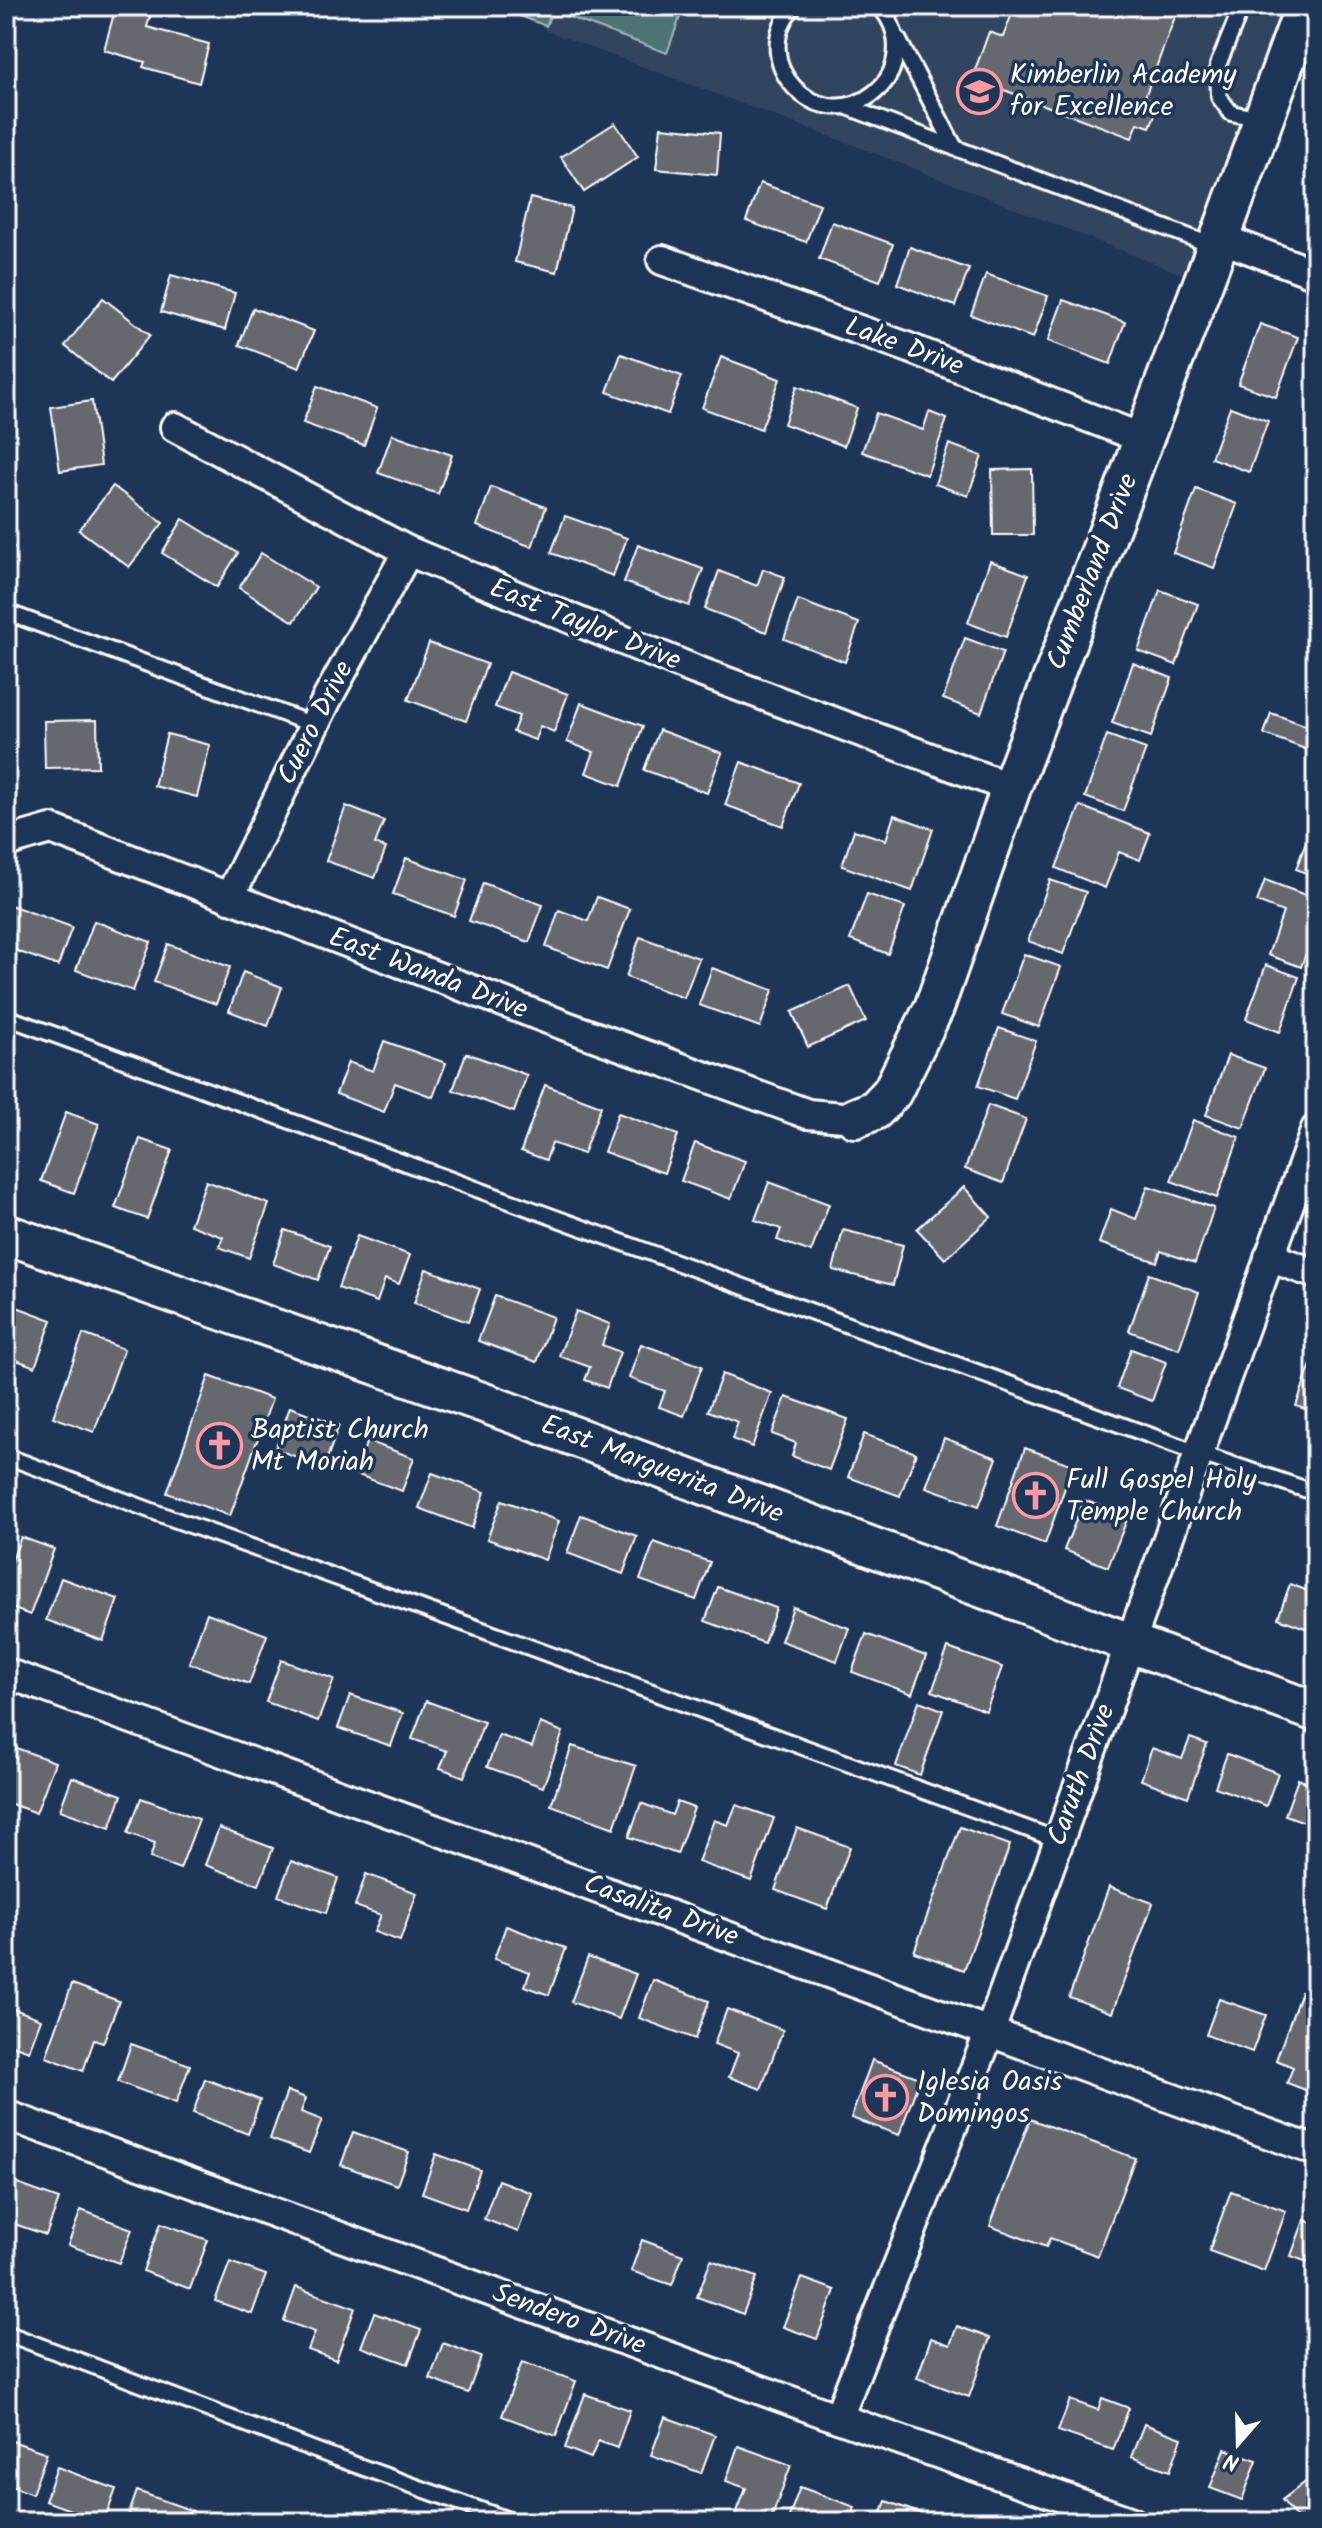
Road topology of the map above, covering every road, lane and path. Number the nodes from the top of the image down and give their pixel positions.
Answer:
1 (794, 6) edge
2 (879, 6) edge
3 (1242, 6) edge
4 (1305, 6) edge
5 (895, 33) junction
6 (845, 106) junction
7 (1264, 119) junction
8 (955, 148) junction
9 (1218, 242) junction
10 (662, 260) dead end
11 (1316, 274) edge
12 (175, 427) dead end
13 (1144, 439) junction
14 (408, 551) junction
15 (6, 612) edge
16 (314, 725) junction
17 (1011, 788) junction
18 (6, 842) edge
19 (229, 898) junction
20 (6, 1017) edge
21 (855, 1118) joint
22 (1316, 1129) edge
23 (6, 1234) edge
24 (1269, 1257) junction
25 (1316, 1274) edge
26 (1198, 1453) junction
27 (6, 1456) edge
28 (1316, 1493) edge
29 (1129, 1644) junction
30 (6, 1673) edge
31 (1316, 1712) edge
32 (1058, 1840) junction
33 (990, 2031) junction
34 (6, 2115) edge
35 (1316, 2151) edge
36 (6, 2333) edge
37 (838, 2418) junction
38 (514, 2522) edge
39 (1132, 2522) edge

1 - 6 lane
2 - 5 lane
3 - 7 lane
4 - 7 street, Cumberland Drive
5 - 6 lane
5 - 8 lane
6 - 8 lane
7 - 9 street, Cumberland Drive
8 - 9 lane
9 - 11 street
9 - 13 street, Cumberland Drive
10 - 13 street, Lake Drive
12 - 14 street, East Taylor Drive
13 - 17 street, Cumberland Drive
14 - 16 street, Cuero Drive
14 - 17 street, East Taylor Drive
15 - 16 lane
16 - 19 street, Cuero Drive
17 - 21 street, Cumberland Drive
18 - 19 street, East Wanda Drive
19 - 21 street, East Wanda Drive
20 - 26 lane
22 - 24 street, Caruth Drive
23 - 29 street, East Marguerita Drive
24 - 25 street
24 - 26 street, Caruth Drive
26 - 28 lane
26 - 29 street, Caruth Drive
27 - 32 lane
29 - 31 street, East Marguerita Drive
29 - 32 street, Caruth Drive
30 - 33 street, Casalita Drive
32 - 33 street, Caruth Drive
33 - 35 street, Casalita Drive
33 - 37 street, Caruth Drive
34 - 37 street, Sendero Drive
36 - 38 lane
37 - 39 street, Sendero Drive

